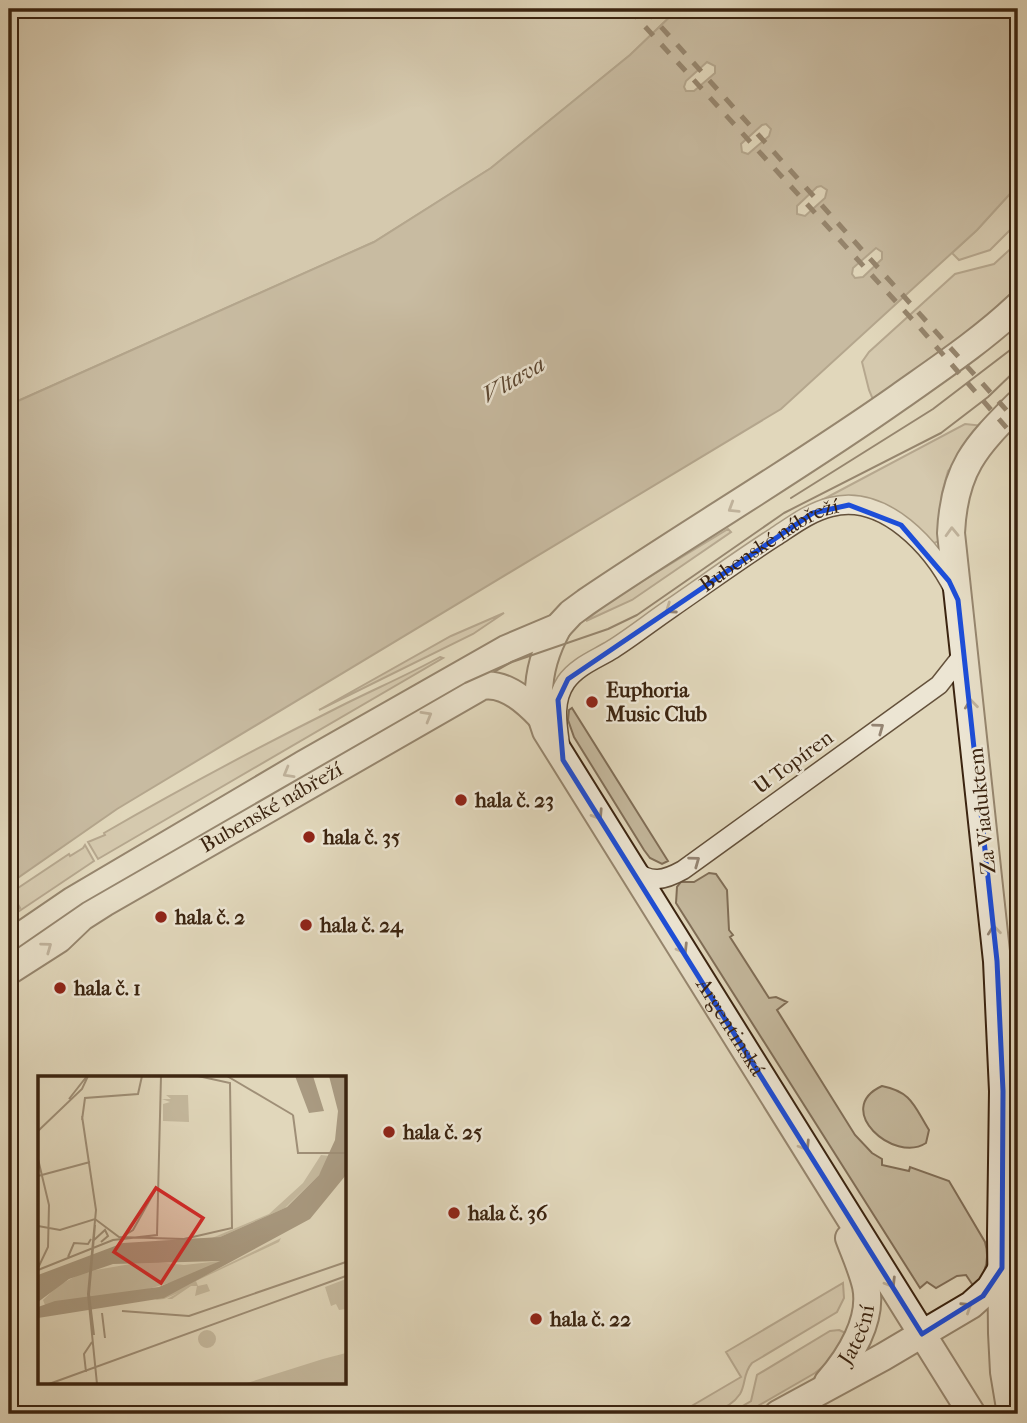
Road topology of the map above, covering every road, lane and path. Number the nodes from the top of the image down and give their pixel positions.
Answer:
1 (1018, 306) edge
2 (1018, 330) edge
3 (1013, 409) edge
4 (791, 472) junction
5 (958, 600) junction
6 (558, 627) junction
7 (965, 652) junction
8 (540, 716) junction
9 (562, 760) junction
10 (634, 870) junction
11 (9, 944) edge
12 (9, 971) edge
13 (829, 1184) junction
14 (1002, 1268) junction
15 (922, 1334) junction
16 (814, 1395) junction
17 (778, 1414) edge
18 (972, 1414) edge
19 (1011, 1414) edge

1 - 4 main road
2 - 4 main road
5 -> 3 main road, Za Viaduktem
4 -> 6 main road
5 - 7 main road, Za Viaduktem
5 -> 9 street, Bubenské nábřeží
6 - 8 main road, Argentinská
6 -> 11 main road, Bubenské nábřeží
10 -> 7 street, U Topíren
14 -> 7 main road, Za Viaduktem
8 - 9 main road, Argentinská
12 -> 8 main road, Bubenské nábřeží
9 -> 10 main road, Argentinská
10 -> 13 main road, Argentinská
13 -> 15 main road, Argentinská
13 - 16 main road, Jateční
15 -> 14 main road, Jateční
14 - 19 main road
15 - 16 main road, Jateční
15 - 18 main road, Argentinská
16 - 17 main road, Jateční

